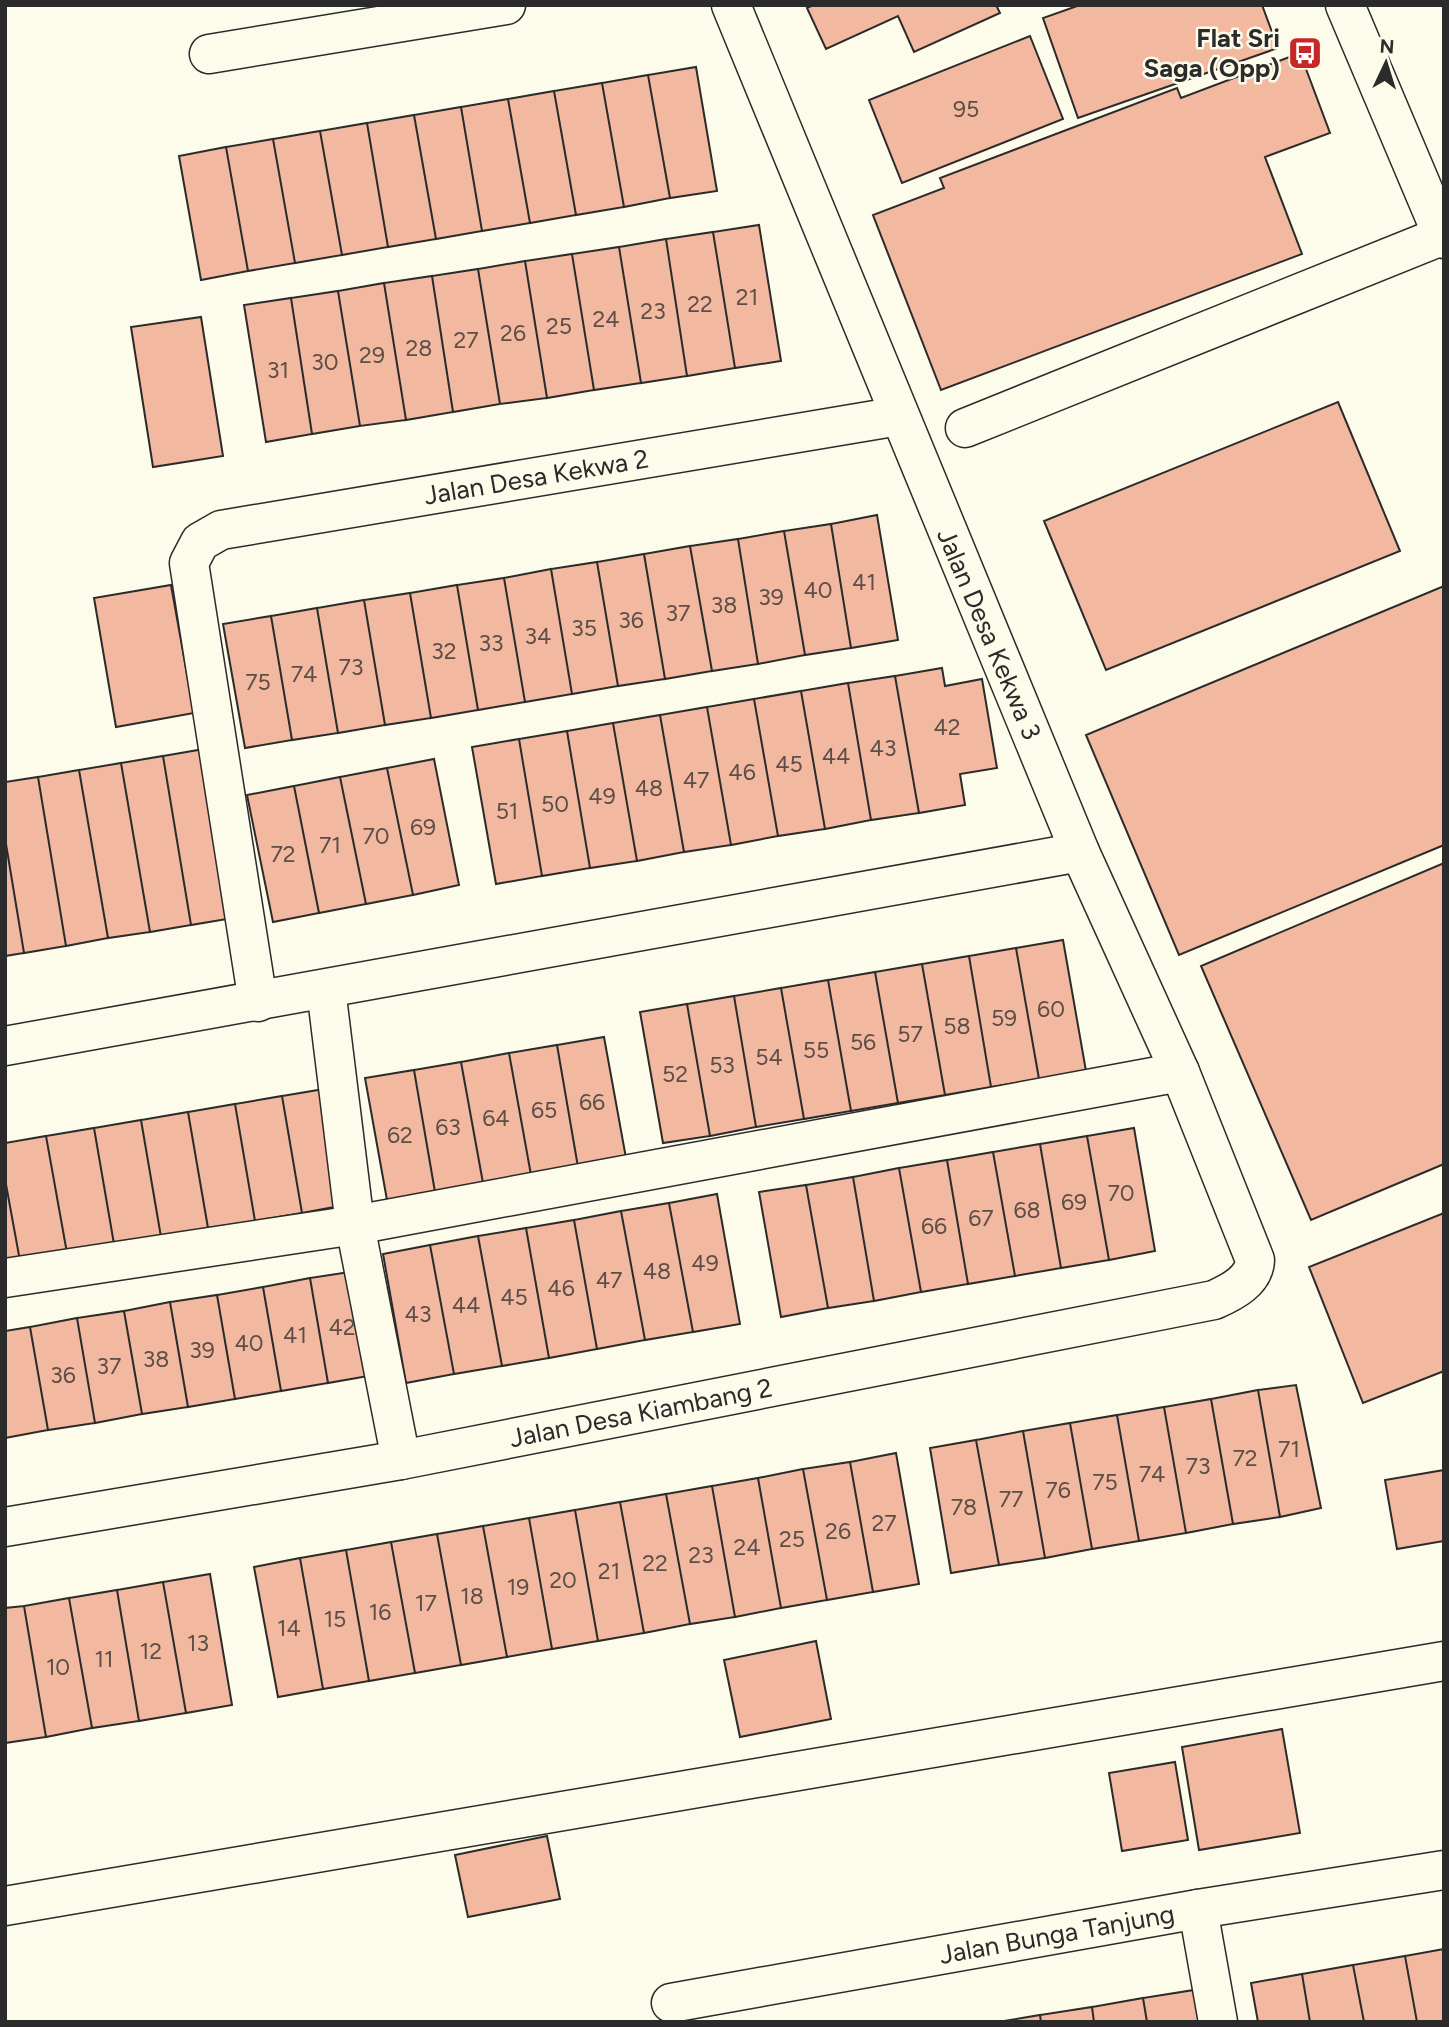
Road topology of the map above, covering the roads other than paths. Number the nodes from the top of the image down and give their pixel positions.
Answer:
1 (506, 5) edge
2 (731, 5) edge
3 (1345, 5) edge
4 (209, 54) dead end
5 (1443, 236) edge
6 (899, 416) junction
7 (965, 428) dead end
8 (1080, 852) junction
9 (326, 989) junction
10 (258, 1002) junction
11 (5, 1046) edge
12 (1180, 1072) junction
13 (355, 1225) junction
14 (1255, 1260) joint
15 (5, 1278) edge
16 (401, 1460) junction
17 (5, 1527) edge
18 (1444, 1661) edge
19 (1444, 1870) edge
20 (5, 1906) edge
21 (1198, 1909) junction
22 (671, 2003) dead end
23 (1218, 2022) edge

1 - 4 street
2 - 6 street, Jalan Desa Kekwa 3
3 - 5 street
5 - 7 street
6 - 8 street, Jalan Desa Kekwa 3
6 - 10 street, Jalan Desa Kekwa 2
8 - 9 street
8 - 12 street, Jalan Desa Kekwa 3
9 - 10 street
9 - 13 street
10 - 11 street
12 - 13 street
12 - 14 street, Jalan Desa Kekwa 3
13 - 15 street
13 - 16 street
14 - 16 street, Jalan Desa Kiambang 2
16 - 17 street, Jalan Desa Kiambang 2
18 - 20 street
19 - 21 street, Jalan Bunga Tanjung
21 - 22 street, Jalan Bunga Tanjung
21 - 23 street

